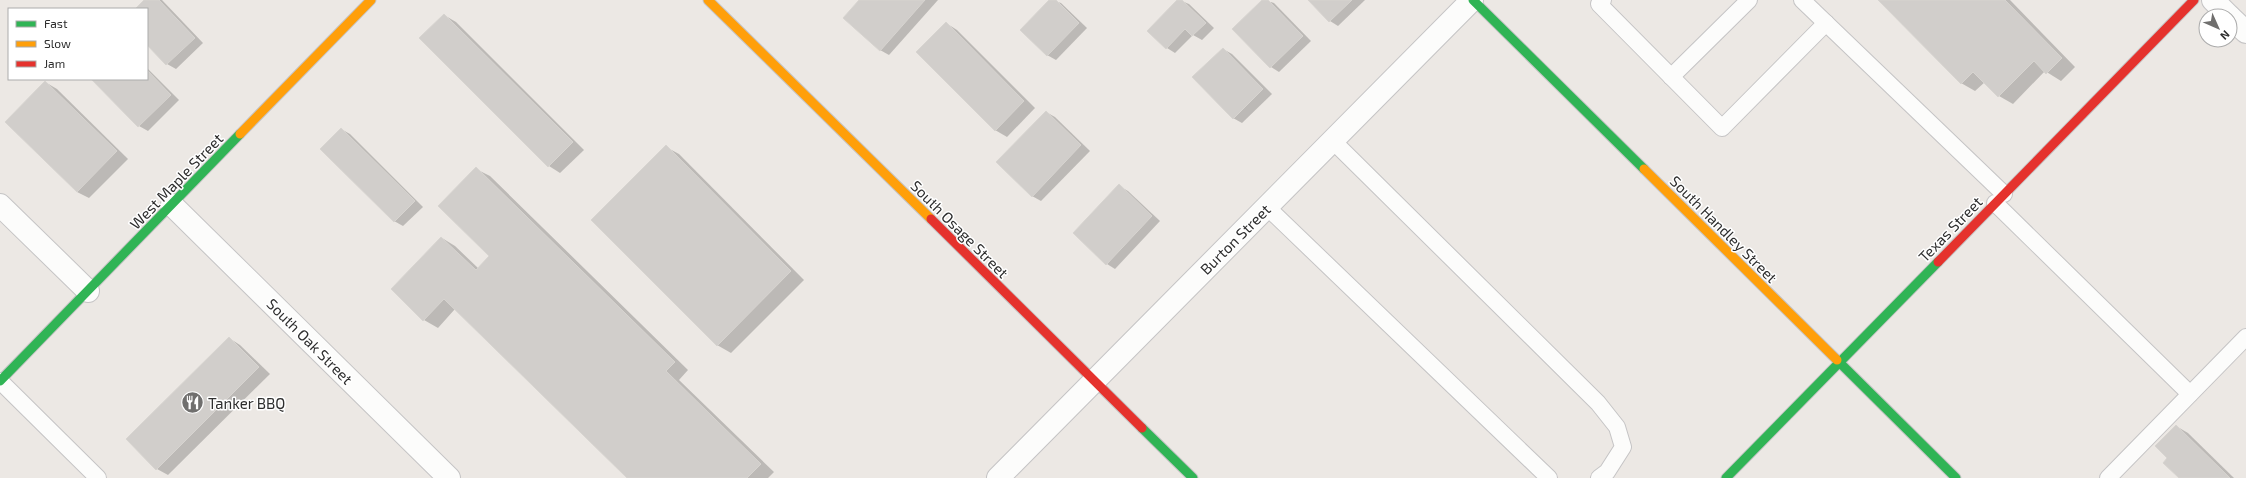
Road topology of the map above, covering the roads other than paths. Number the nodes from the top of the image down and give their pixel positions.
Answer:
1 (372, 0) edge
2 (708, 0) edge
3 (1472, 0) edge
4 (1603, 0) edge
5 (1749, 0) edge
6 (1802, 0) edge
7 (2194, 0) edge
8 (2213, 0) edge
9 (2222, 8) edge
10 (1826, 23) junction
11 (2238, 24) edge
12 (2246, 32) edge
13 (1671, 77) junction
14 (1332, 141) junction
15 (1999, 199) junction
16 (0, 205) edge
17 (172, 205) junction
18 (1267, 207) junction
19 (88, 292) junction
20 (2246, 337) edge
21 (1839, 363) junction
22 (0, 381) edge
23 (1095, 381) junction
24 (2190, 394) junction
25 (98, 478) edge
26 (449, 478) edge
27 (998, 478) edge
28 (1193, 478) edge
29 (1549, 478) edge
30 (1599, 478) edge
31 (1726, 478) edge
32 (1956, 478) edge
33 (2108, 478) edge

1 - 17 street, West Maple Street
2 - 23 street, South Osage Street
3 - 14 street, Burton Street
3 - 21 street, South Handley Street
4 - 13 lane
5 - 13 lane
6 - 10 lane
7 - 15 street, Texas Street
8 - 9 street
10 - 13 lane
10 - 15 lane
11 - 12 street
14 - 18 street, Burton Street
14 - 30 lane
15 - 21 street, Texas Street
15 - 24 lane
16 - 19 street
17 - 19 street, West Maple Street
17 - 26 street, South Oak Street
18 - 23 street, Burton Street
18 - 29 lane
19 - 22 street, West Maple Street
20 - 24 lane
21 - 31 street, Texas Street
21 - 32 street, South Handley Street
22 - 25 lane
23 - 27 street, Burton Street
23 - 28 street, South Osage Street
24 - 33 lane

